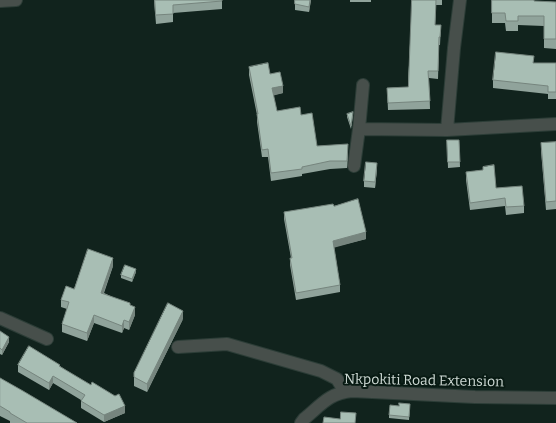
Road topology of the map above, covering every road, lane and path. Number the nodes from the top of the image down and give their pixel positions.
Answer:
1 (16, 0) edge
2 (460, 0) edge
3 (0, 1) edge
4 (363, 85) dead end
5 (556, 124) edge
6 (359, 129) junction
7 (447, 130) junction
8 (354, 166) dead end
9 (0, 318) edge
10 (47, 340) dead end
11 (178, 347) dead end
12 (345, 392) junction
13 (556, 398) edge
14 (301, 423) edge

1 - 3 street
2 - 7 street
4 - 6 street
5 - 7 street
6 - 7 street
6 - 8 street
9 - 10 street
11 - 12 street
12 - 13 street, Nkpokiti Road Extension
12 - 14 street, Nkpokiti Road Extension

